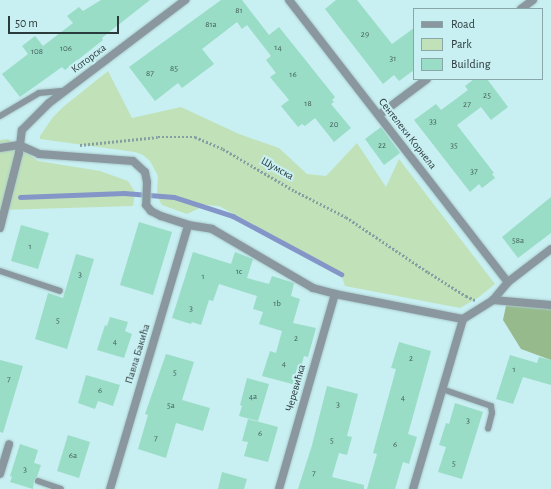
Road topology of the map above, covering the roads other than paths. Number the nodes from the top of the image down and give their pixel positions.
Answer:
1 (185, 0) edge
2 (288, 0) edge
3 (533, 0) edge
4 (522, 8) edge
5 (426, 80) edge
6 (64, 91) junction
7 (379, 115) junction
8 (0, 116) edge
9 (20, 145) junction
10 (0, 148) edge
11 (188, 225) junction
12 (0, 228) edge
13 (551, 249) edge
14 (0, 271) edge
15 (508, 282) junction
16 (60, 291) dead end
17 (335, 294) junction
18 (490, 302) junction
19 (551, 305) edge
20 (463, 319) junction
21 (442, 389) junction
22 (488, 429) dead end
23 (9, 444) dead end
24 (0, 474) edge
25 (38, 481) dead end
26 (61, 489) edge
27 (110, 489) edge
28 (279, 489) edge
29 (413, 489) edge

1 - 6 street, Которска
2 - 7 street, Сентелеки Корнела
3 - 4 street
5 - 7 street
6 - 8 lane
6 - 9 street, Которска
7 - 15 street, Сентелеки Корнела
9 - 10 street
9 - 11 street
9 - 12 street, Которска
11 - 17 street
11 - 27 street, Павла Бакића
13 - 15 street
14 - 16 lane
15 - 18 street
17 - 20 street
17 - 28 street, Черевићка
18 - 19 street
18 - 20 street
20 - 21 street
21 - 22 lane
21 - 29 street
23 - 24 street
25 - 26 lane

